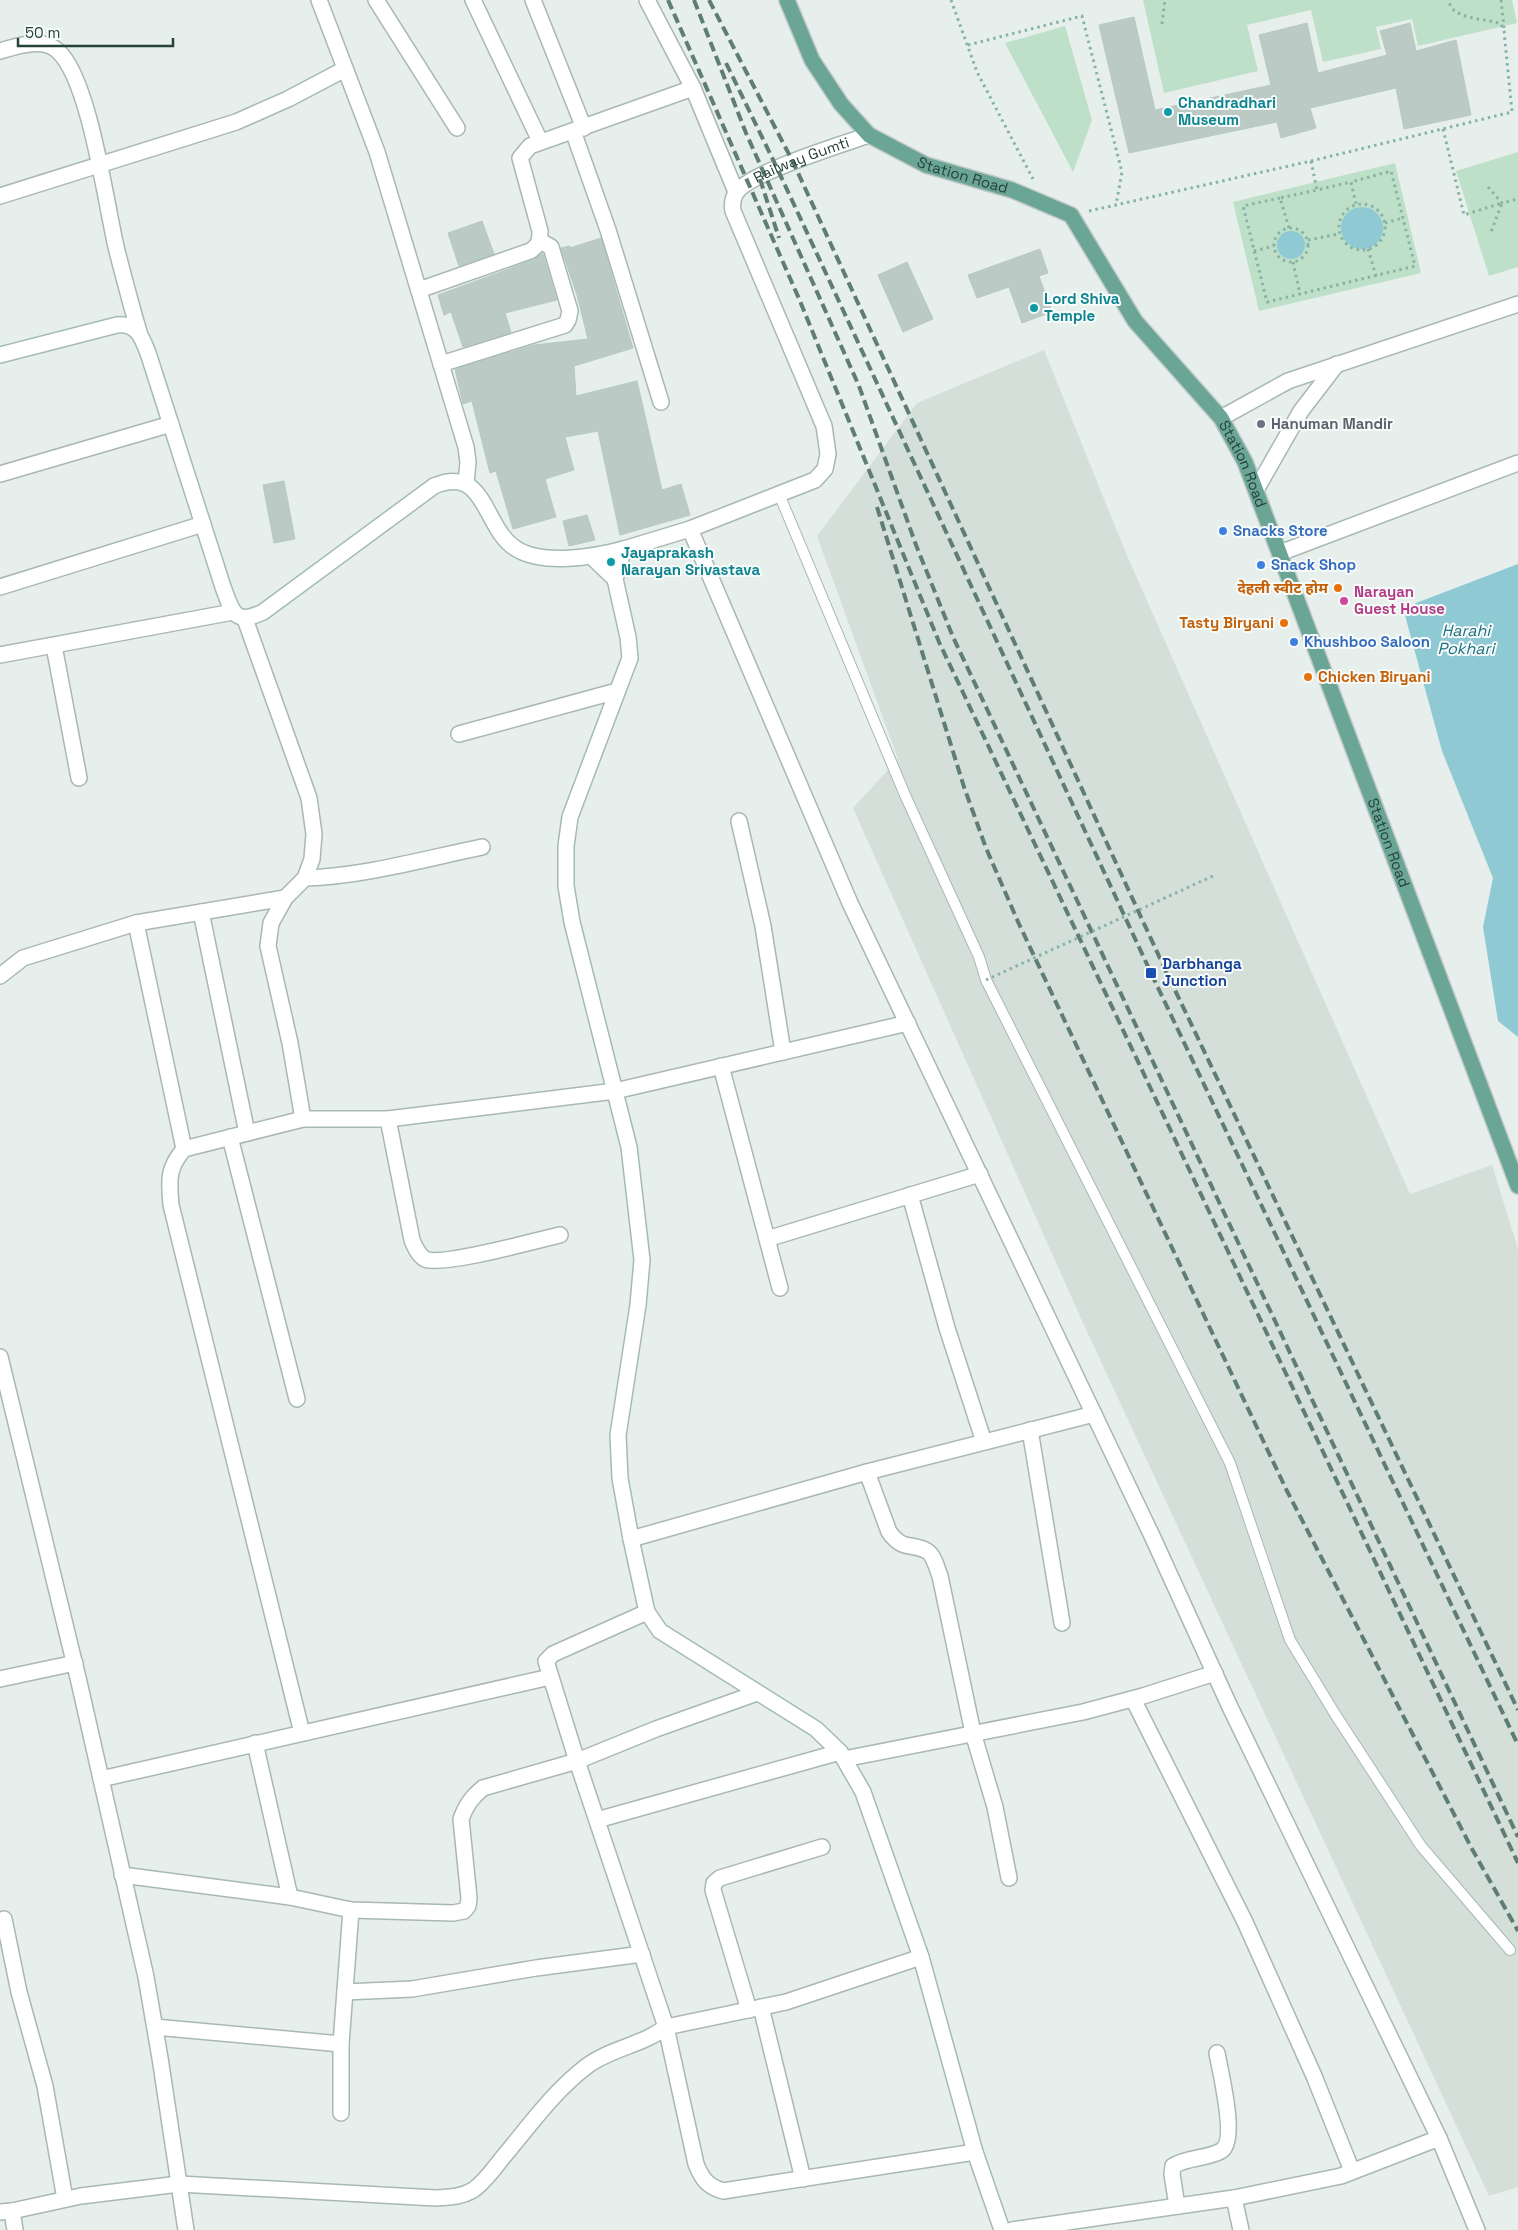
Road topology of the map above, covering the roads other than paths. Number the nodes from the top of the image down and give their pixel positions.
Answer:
1 (319, 0) edge
2 (376, 0) edge
3 (473, 0) edge
4 (532, 0) edge
5 (647, 0) edge
6 (787, 0) edge
7 (0, 51) edge
8 (345, 69) junction
9 (694, 88) junction
10 (457, 128) dead end
11 (578, 129) junction
12 (869, 135) junction
13 (540, 141) junction
14 (99, 166) junction
15 (736, 192) junction
16 (0, 196) edge
17 (540, 241) junction
18 (419, 290) junction
19 (1518, 304) edge
20 (139, 332) junction
21 (0, 355) edge
22 (441, 364) junction
23 (1337, 364) junction
24 (661, 402) dead end
25 (1221, 418) junction
26 (171, 424) junction
27 (1518, 462) edge
28 (0, 474) edge
29 (466, 483) junction
30 (1256, 490) junction
31 (779, 494) junction
32 (203, 524) junction
33 (690, 529) junction
34 (624, 549) junction
35 (1280, 553) junction
36 (592, 557) junction
37 (615, 579) junction
38 (0, 587) edge
39 (239, 615) junction
40 (54, 646) junction
41 (0, 655) edge
42 (617, 691) junction
43 (458, 734) dead end
44 (79, 778) dead end
45 (739, 821) dead end
46 (482, 847) dead end
47 (305, 878) junction
48 (285, 898) junction
49 (201, 912) junction
50 (136, 923) junction
51 (0, 976) edge
52 (908, 1023) junction
53 (783, 1052) junction
54 (721, 1066) junction
55 (615, 1091) junction
56 (303, 1119) junction
57 (388, 1119) junction
58 (247, 1133) junction
59 (230, 1137) junction
60 (184, 1149) junction
61 (980, 1174) junction
62 (1518, 1186) edge
63 (910, 1196) junction
64 (560, 1235) dead end
65 (767, 1239) junction
66 (780, 1288) dead end
67 (0, 1357) edge
68 (2, 1372) edge
69 (297, 1399) dead end
70 (1094, 1414) junction
71 (1030, 1430) junction
72 (984, 1442) junction
73 (866, 1472) junction
74 (631, 1540) junction
75 (647, 1612) junction
76 (1062, 1623) dead end
77 (75, 1663) junction
78 (1215, 1673) junction
79 (550, 1676) junction
80 (0, 1679) edge
81 (757, 1693) junction
82 (1133, 1699) junction
83 (302, 1733) junction
84 (973, 1733) junction
85 (255, 1744) junction
86 (842, 1755) junction
87 (577, 1761) junction
88 (101, 1779) junction
89 (597, 1820) junction
90 (822, 1847) dead end
91 (122, 1875) junction
92 (1009, 1878) dead end
93 (290, 1897) junction
94 (350, 1910) junction
95 (4, 1919) dead end
96 (1510, 1950) dead end
97 (642, 1954) junction
98 (922, 1957) junction
99 (345, 1992) junction
100 (755, 2009) junction
101 (155, 2026) junction
102 (666, 2027) junction
103 (341, 2044) junction
104 (1217, 2053) dead end
105 (341, 2113) dead end
106 (1439, 2138) junction
107 (976, 2152) junction
108 (1352, 2172) junction
109 (803, 2179) junction
110 (179, 2184) junction
111 (1234, 2198) junction
112 (65, 2199) junction
113 (1177, 2206) junction
114 (6, 2211) edge
115 (16, 2230) edge
116 (186, 2230) edge
117 (1002, 2230) edge
118 (1012, 2230) edge
119 (1241, 2230) edge
120 (1477, 2230) edge

1 - 8 street
2 - 10 street
3 - 13 street
4 - 11 street
5 - 9 street
6 - 12 main road, Station Road
7 - 14 street
8 - 14 street
8 - 18 street
9 - 11 street
9 - 15 street
11 - 13 street
11 - 24 street
12 - 15 street, Railway Gumti
12 - 25 main road, Station Road
13 - 17 street
14 - 16 street
14 - 20 street
15 - 31 street
17 - 18 street
17 - 22 street
18 - 22 street
19 - 23 street
20 - 21 street
20 - 26 street
22 - 29 street
23 - 25 street
23 - 30 street
25 - 30 main road, Station Road
26 - 28 street
26 - 32 street
27 - 35 street
29 - 36 street
29 - 39 street
30 - 35 main road, Station Road
31 - 33 street
31 - 96 lane
32 - 38 street
32 - 39 street
33 - 34 street
33 - 52 street
34 - 36 street
34 - 37 street
35 - 62 main road, Station Road
36 - 37 street
37 - 42 street
39 - 40 street
39 - 47 street
40 - 41 street
40 - 44 street
42 - 43 street
42 - 55 street
45 - 53 street
46 - 47 street
47 - 48 street
48 - 49 street
48 - 56 street
49 - 50 street
49 - 58 street
50 - 51 street
50 - 60 street
52 - 53 street
52 - 61 street
53 - 54 street
54 - 55 street
54 - 65 street
55 - 57 street
55 - 74 street
56 - 57 street
56 - 58 street
57 - 64 street
58 - 59 street
59 - 60 street
59 - 69 street
60 - 83 street
61 - 63 street
61 - 70 street
63 - 65 street
63 - 72 street
65 - 66 street
67 - 68 street
68 - 77 street
70 - 71 street
70 - 78 street
71 - 72 street
71 - 76 street
72 - 73 street
73 - 74 street
73 - 84 street
74 - 75 street
75 - 79 street
75 - 81 street
77 - 80 street
77 - 88 street
78 - 82 street
78 - 106 street
79 - 83 street
79 - 87 street
81 - 86 street
81 - 87 street
82 - 84 street
82 - 108 street
83 - 85 street
84 - 86 street
84 - 92 street
85 - 88 street
85 - 93 street
86 - 89 street
86 - 98 street
87 - 89 street
87 - 94 street
88 - 91 street
89 - 97 street
90 - 100 street
91 - 93 street
91 - 101 street
93 - 94 street
94 - 99 street
95 - 112 street
97 - 99 street
97 - 102 street
98 - 100 street
98 - 107 street
99 - 103 street
100 - 102 street
100 - 109 street
101 - 103 street
101 - 110 street
102 - 109 street
102 - 110 street
103 - 105 street
104 - 113 street
106 - 108 street
106 - 120 street
107 - 109 street
107 - 117 street
108 - 111 street
110 - 112 street
110 - 116 street
111 - 113 street
111 - 119 street
112 - 114 street
113 - 118 street
114 - 115 street

